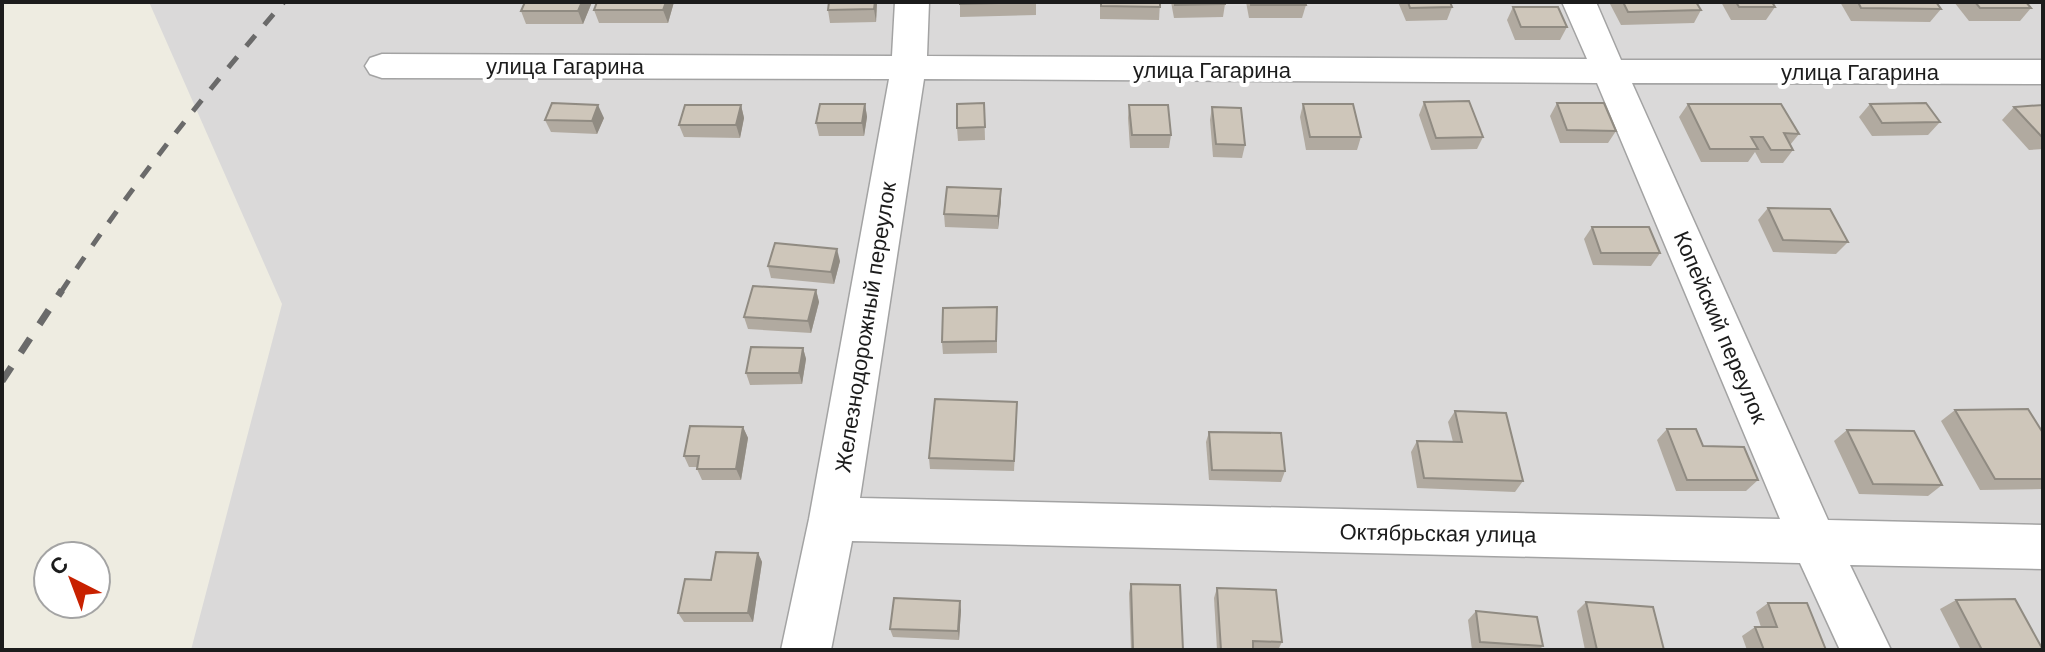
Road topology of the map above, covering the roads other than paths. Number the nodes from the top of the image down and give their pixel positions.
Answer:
1 (912, 2) edge
2 (1579, 2) edge
3 (382, 66) dead end
4 (909, 66) junction
5 (2043, 72) edge
6 (1611, 73) junction
7 (833, 519) junction
8 (1814, 542) junction
9 (2043, 547) edge
10 (806, 650) edge
11 (1866, 650) edge

1 - 4 street, Железнодорожный переулок
2 - 6 street, Копейский переулок
3 - 4 street, улица Гагарина
4 - 6 street, улица Гагарина
4 - 7 street, Железнодорожный переулок
5 - 6 street, улица Гагарина
6 - 8 street, Копейский переулок
7 - 8 street, Октябрьская улица
7 - 10 street, Железнодорожный переулок
8 - 9 street, Октябрьская улица
8 - 11 street, Копейский переулок

